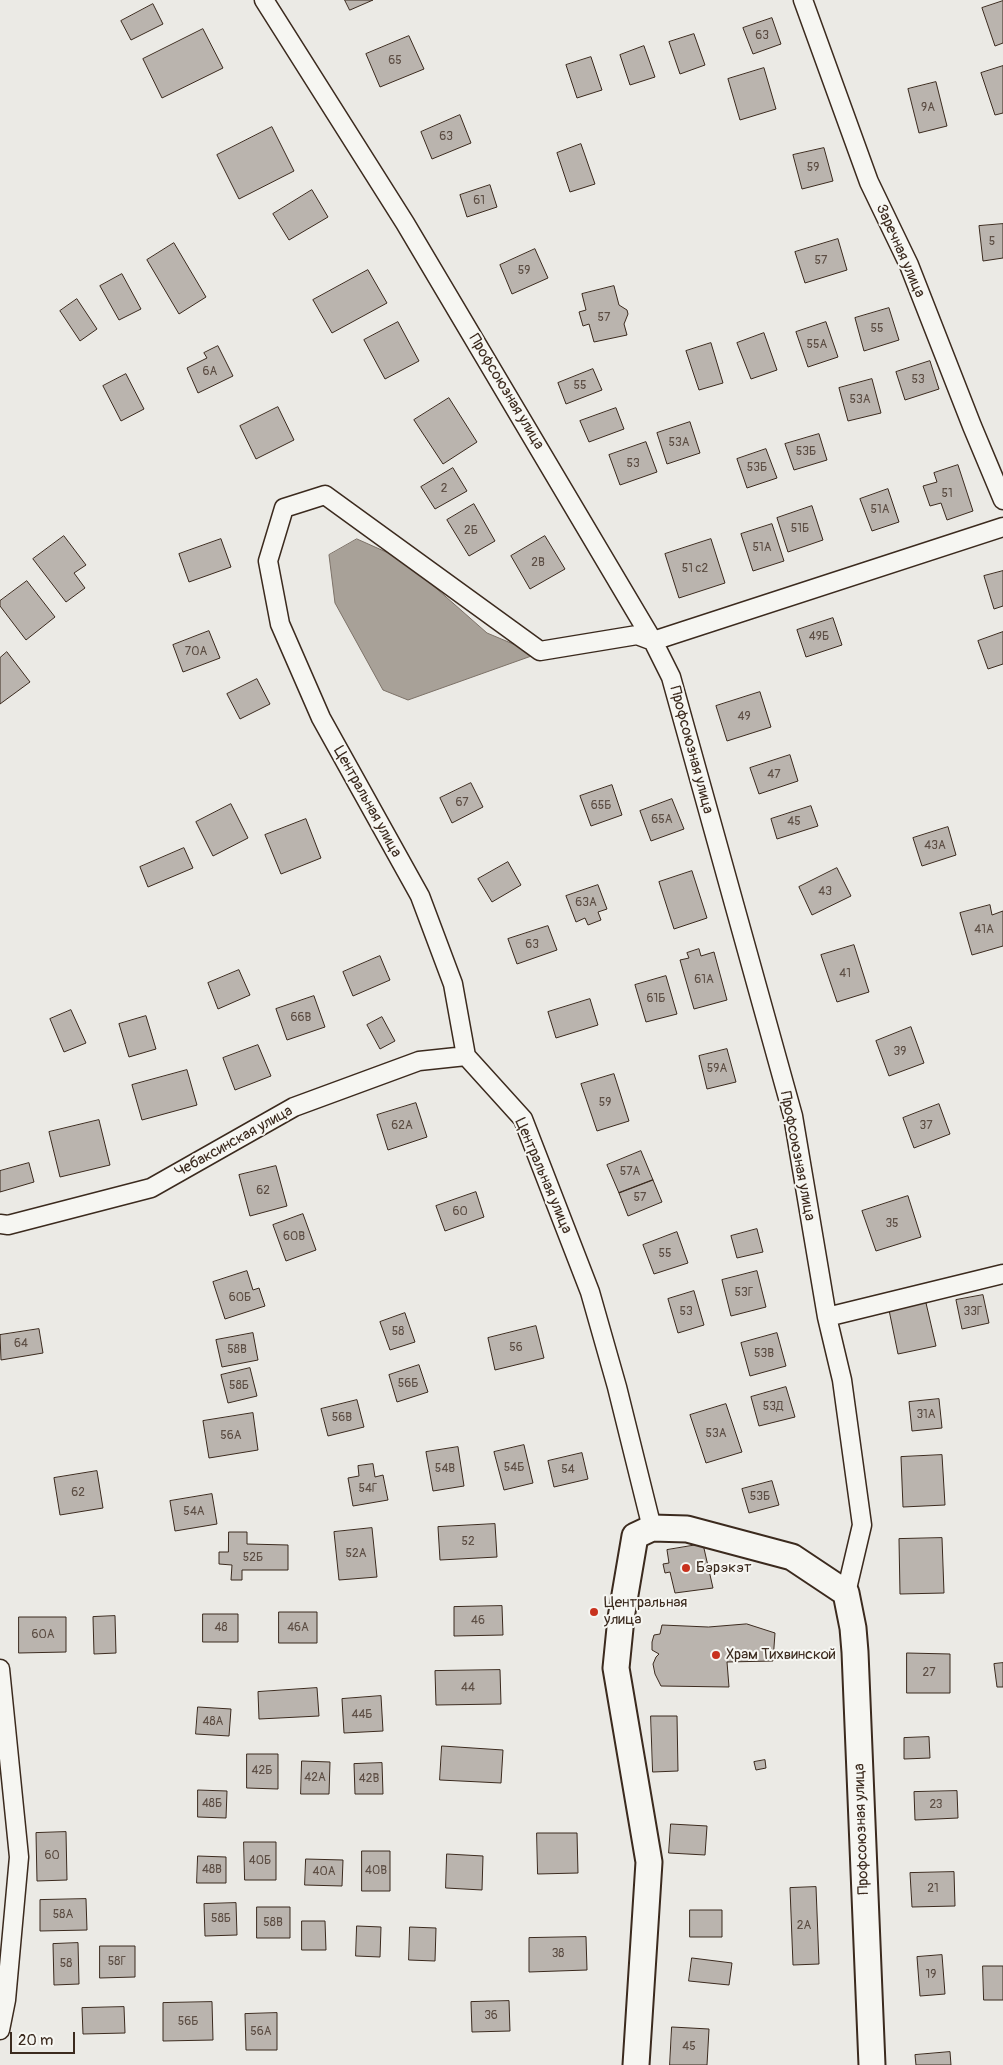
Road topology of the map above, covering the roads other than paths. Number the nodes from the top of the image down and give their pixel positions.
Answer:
1 (264, 0) edge
2 (803, 0) edge
3 (1003, 500) edge
4 (1003, 527) edge
5 (653, 641) junction
6 (466, 1056) junction
7 (0, 1224) edge
8 (1003, 1274) edge
9 (827, 1317) junction
10 (652, 1528) junction
11 (846, 1594) junction
12 (0, 1669) edge
13 (0, 2030) edge
14 (636, 2065) edge
15 (872, 2065) edge

1 - 5 street, Профсоюзная улица
2 - 3 street, Заречная улица
4 - 5 street
5 - 6 street, Центральная улица
5 - 9 street, Профсоюзная улица
6 - 7 street, Чебаксинская улица
6 - 10 street, Центральная улица
8 - 9 street
9 - 11 street, Профсоюзная улица
10 - 11 street
10 - 14 street
11 - 15 street, Профсоюзная улица
12 - 13 street

